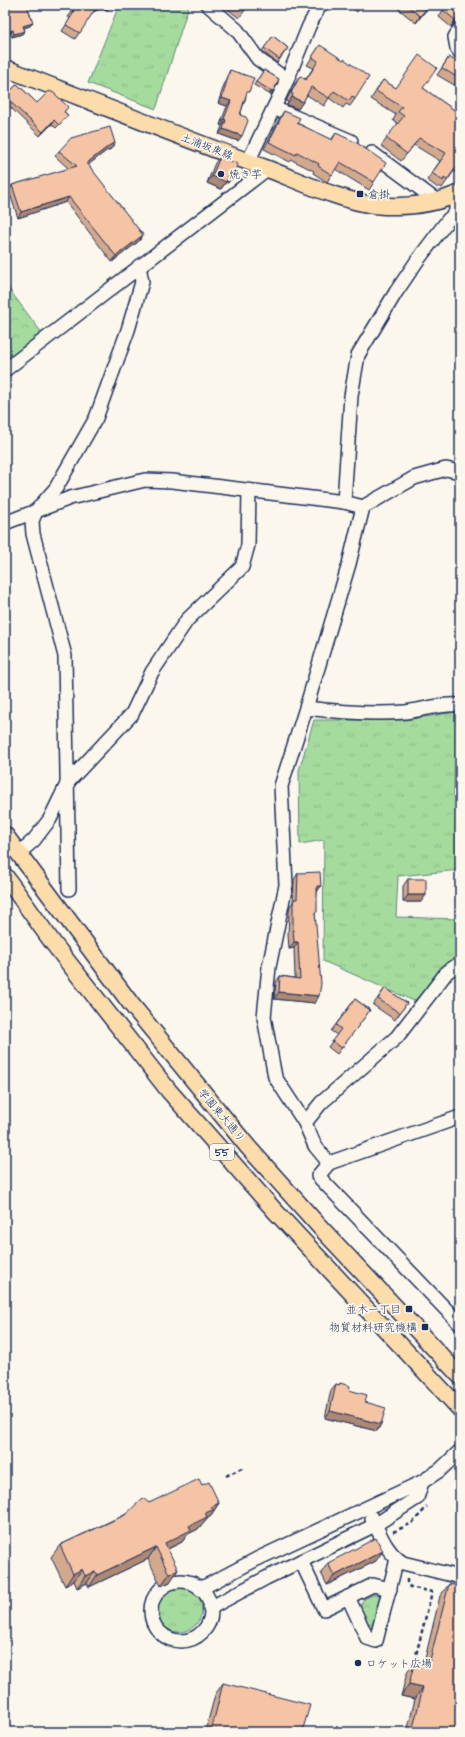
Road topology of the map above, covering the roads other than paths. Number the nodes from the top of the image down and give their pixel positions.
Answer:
1 (208, 5) edge
2 (320, 5) edge
3 (460, 29) edge
4 (460, 52) edge
5 (5, 68) edge
6 (287, 80) junction
7 (274, 108) junction
8 (248, 162) junction
9 (267, 169) junction
10 (458, 194) edge
11 (437, 201) junction
12 (458, 216) edge
13 (139, 266) junction
14 (5, 370) edge
15 (460, 472) edge
16 (249, 492) junction
17 (344, 502) junction
18 (363, 507) junction
19 (36, 511) junction
20 (5, 523) edge
21 (460, 705) edge
22 (306, 708) junction
23 (68, 782) junction
24 (5, 835) edge
25 (18, 854) junction
26 (5, 876) edge
27 (69, 889) dead end
28 (460, 963) edge
29 (460, 1117) edge
30 (304, 1123) junction
31 (329, 1163) junction
32 (460, 1324) edge
33 (460, 1376) edge
34 (460, 1409) edge
35 (460, 1451) edge
36 (422, 1482) junction
37 (366, 1507) junction
38 (375, 1525) junction
39 (397, 1559) junction
40 (301, 1561) junction
41 (460, 1577) edge
42 (200, 1589) junction
43 (390, 1589) junction
44 (348, 1597) junction
45 (210, 1608) junction

1 - 6 street
2 - 6 street
3 - 4 street
5 - 8 main road, 土浦坂東線
6 - 7 street
7 - 8 street
7 - 11 street
8 - 9 main road, 土浦坂東線
9 - 11 main road, 土浦坂東線
9 - 13 street
10 - 11 main road, 土浦坂東線
10 - 12 street
12 - 17 street
13 - 14 street
13 - 19 street
15 - 18 street
16 - 17 street
16 - 19 street
16 - 23 street
17 - 18 street
18 - 22 street
19 - 20 street
19 - 23 street
21 - 22 street
22 - 30 street
23 - 25 street
23 - 27 street
24 - 25 main road, 学園東大通り / 55
25 - 33 main road, 学園東大通り / 55
26 - 34 main road, 55
28 - 30 street
29 - 31 street
30 - 31 street
31 - 32 street
35 - 36 street
36 - 37 street
36 - 38 street
37 - 38 street
37 - 42 street
38 - 39 street
38 - 40 street
39 - 41 street
39 - 43 street
40 - 44 street
40 - 45 street
42 - 45 street
42 - 45 street
43 - 44 street
43 - 44 street

